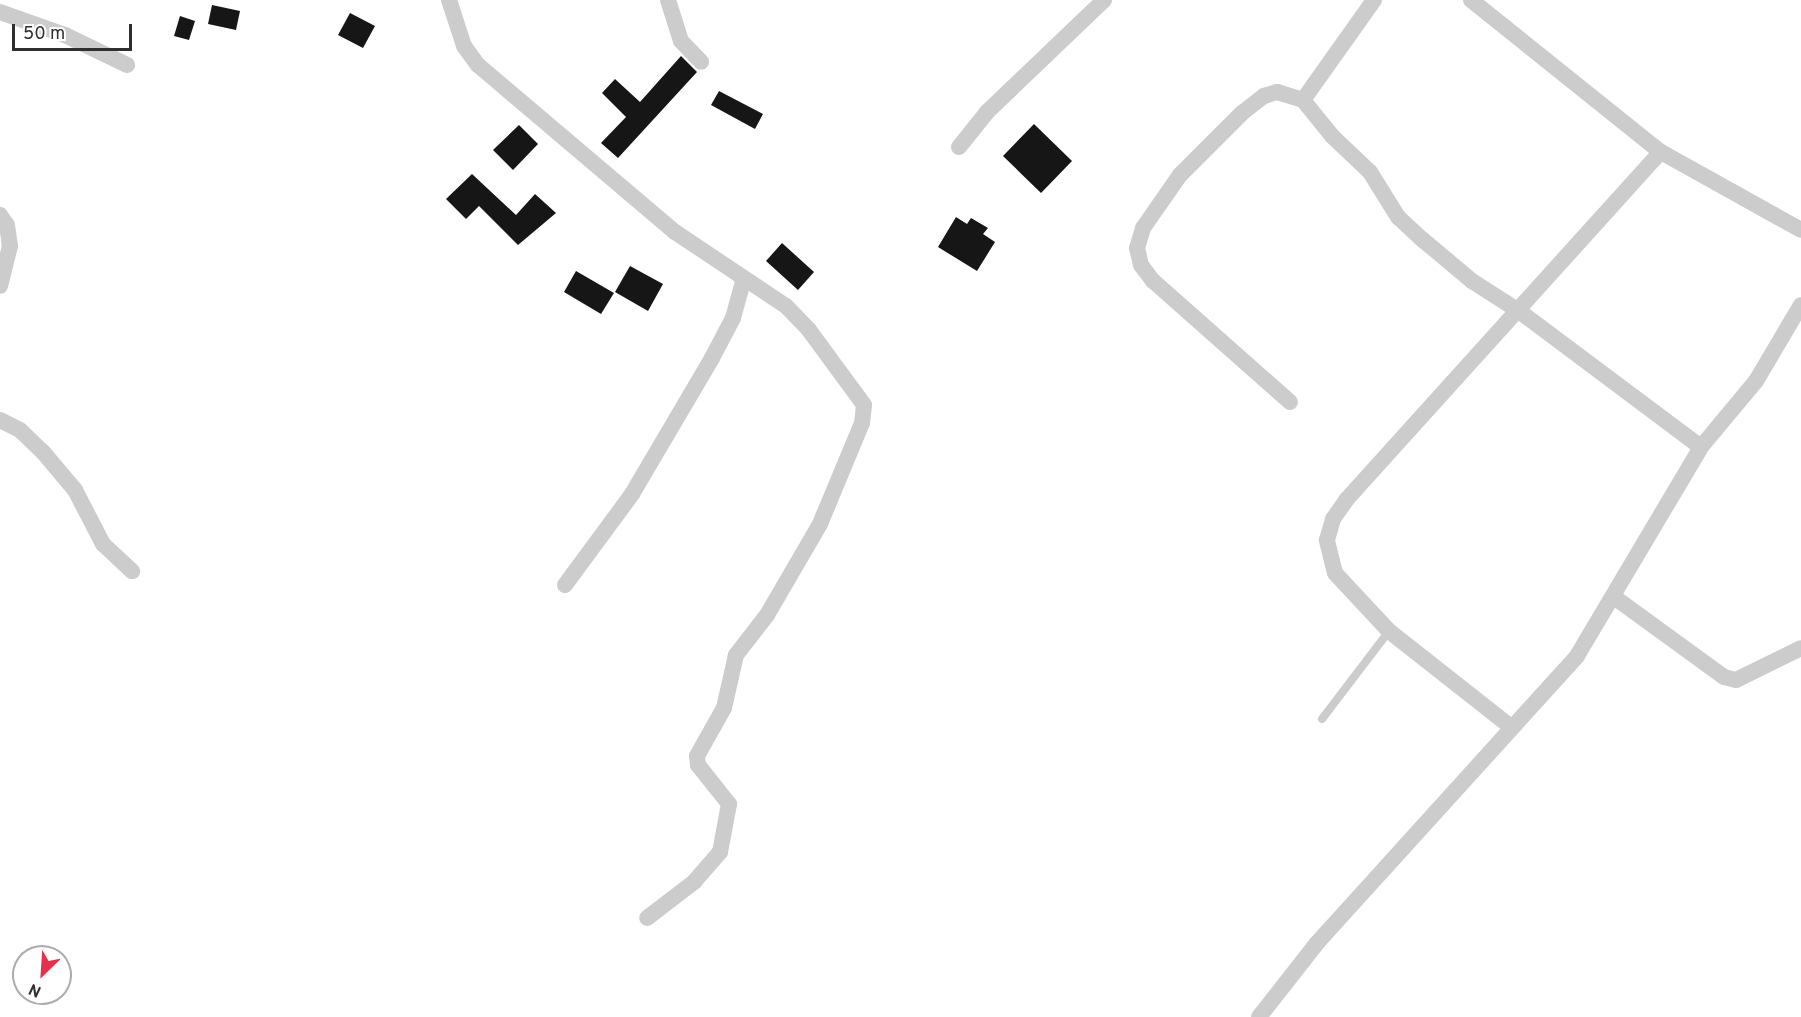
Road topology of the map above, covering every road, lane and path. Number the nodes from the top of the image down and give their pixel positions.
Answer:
1 (449, 0) edge
2 (668, 0) edge
3 (1104, 0) edge
4 (1374, 0) edge
5 (1472, 0) edge
6 (0, 12) edge
7 (701, 62) dead end
8 (126, 65) dead end
9 (1303, 100) junction
10 (959, 147) dead end
11 (1661, 152) junction
12 (0, 215) edge
13 (1801, 230) edge
14 (744, 278) junction
15 (0, 286) edge
16 (1801, 305) edge
17 (1519, 310) junction
18 (1290, 402) dead end
19 (0, 420) edge
20 (1701, 447) junction
21 (132, 571) dead end
22 (565, 585) dead end
23 (1614, 597) junction
24 (1389, 631) junction
25 (1801, 648) edge
26 (1322, 719) dead end
27 (1511, 727) junction
28 (647, 918) dead end
29 (1259, 1017) edge

1 - 14 street
2 - 7 street
3 - 10 street
4 - 9 street
5 - 11 street
6 - 8 street
9 - 17 street
9 - 18 street
11 - 13 street
11 - 17 street
12 - 15 street
14 - 22 street
14 - 28 street
16 - 20 street
17 - 20 street
17 - 24 street
19 - 21 street
20 - 23 street
23 - 25 street
23 - 27 street
24 - 26 lane
24 - 27 street
27 - 29 street

